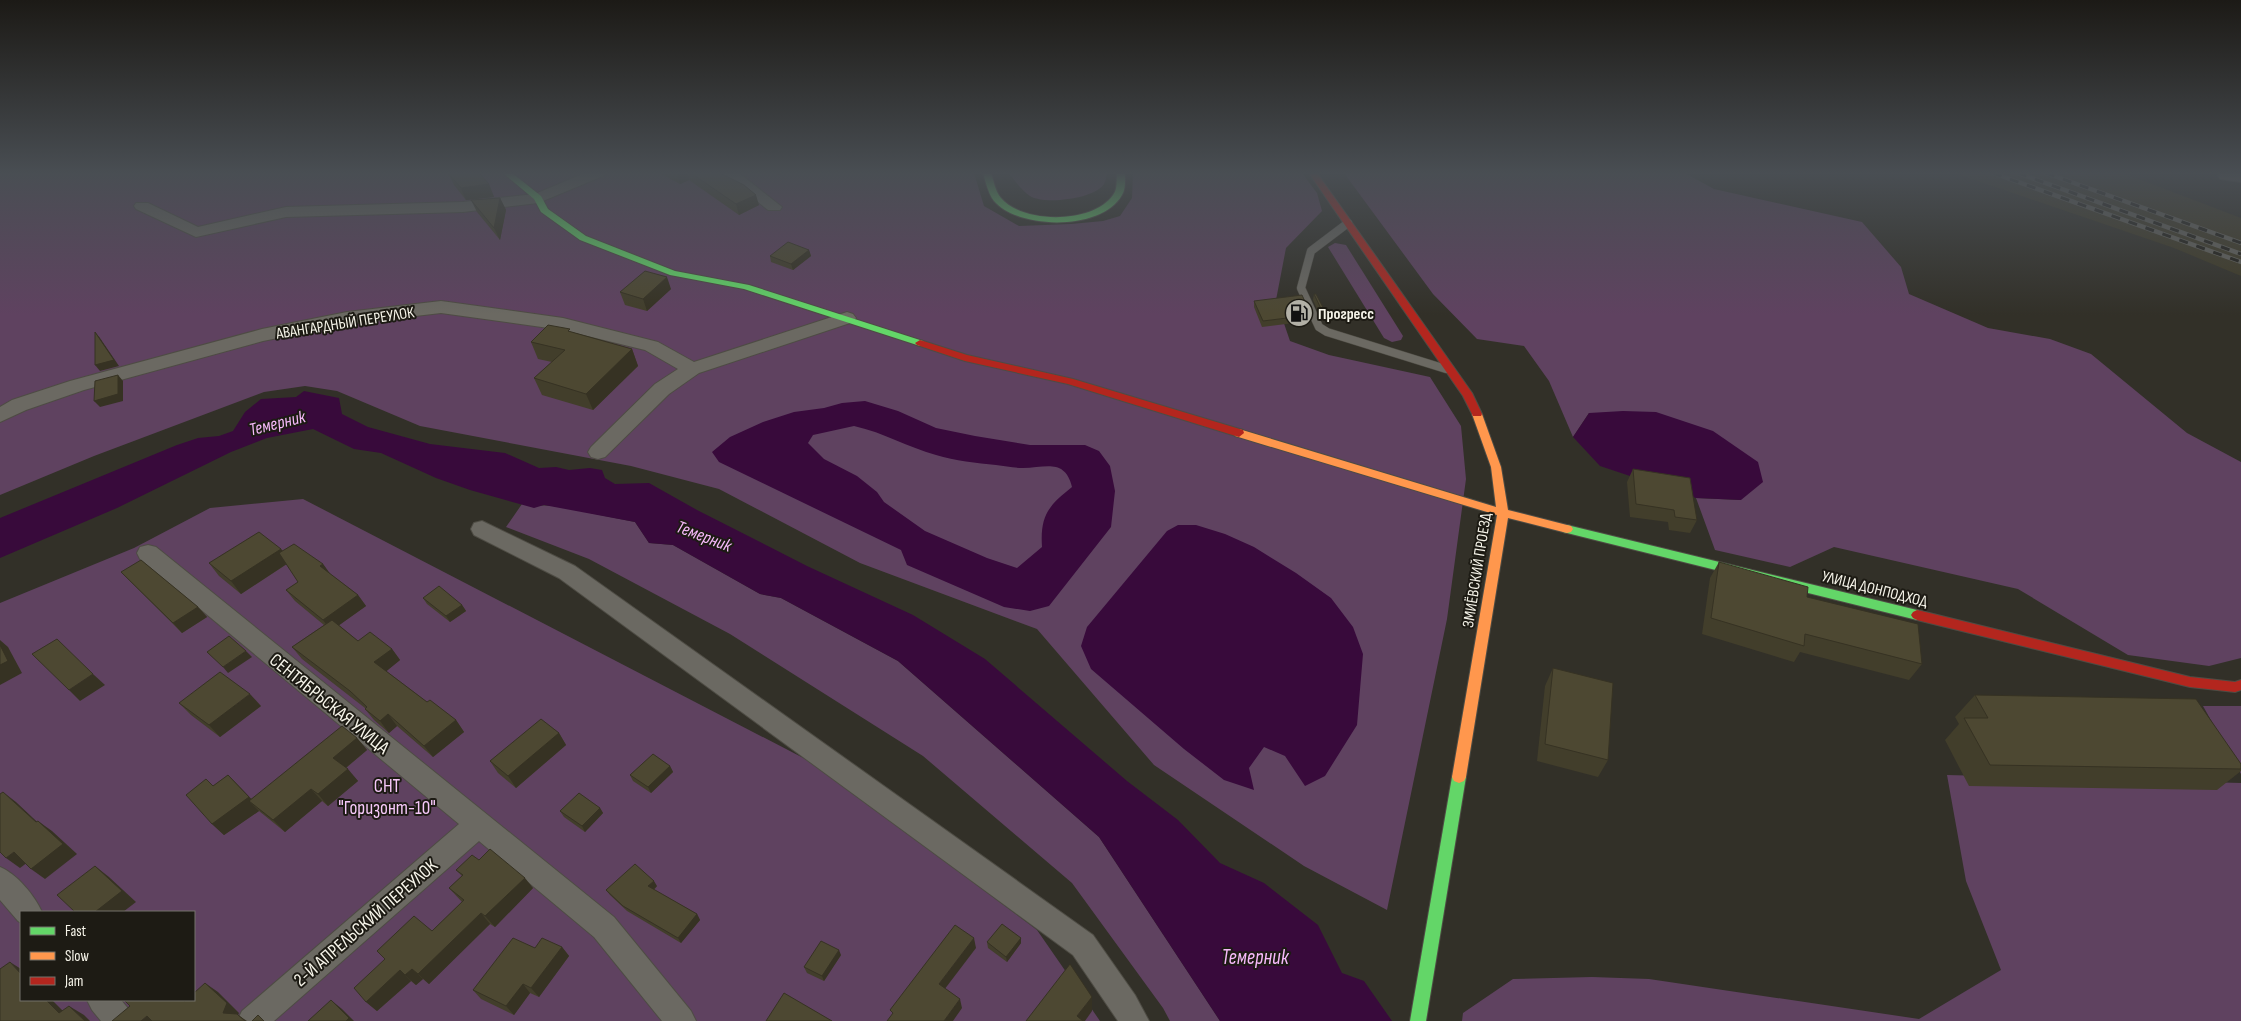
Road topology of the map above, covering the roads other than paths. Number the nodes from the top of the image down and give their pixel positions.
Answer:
1 (172, 221) edge
2 (247, 221) edge
3 (559, 221) edge
4 (1348, 223) joint
5 (847, 318) junction
6 (692, 369) junction
7 (1452, 370) junction
8 (0, 415) edge
9 (598, 452) dead end
10 (1503, 513) junction
11 (482, 529) dead end
12 (148, 554) dead end
13 (2241, 685) edge
14 (478, 824) junction
15 (0, 880) edge
16 (27, 911) edge
17 (103, 1001) edge
18 (120, 1021) edge
19 (252, 1021) edge
20 (681, 1021) edge
21 (1134, 1021) edge
22 (1418, 1021) edge

1 - 2 street
3 - 5 street, УЛИЦА ДОНПОДХОД
4 - 7 street, ЗМИЁВСКИЙ ПРОЕЗД
4 - 7 lane
5 - 6 street
5 - 10 street, УЛИЦА ДОНПОДХОД
6 - 8 street, АВАНГАРДНЫЙ ПЕРЕУЛОК
6 - 9 street
7 - 10 street, ЗМИЁВСКИЙ ПРОЕЗД
10 - 13 street, УЛИЦА ДОНПОДХОД
10 - 22 street, ЗМИЁВСКИЙ ПРОЕЗД
11 - 21 street
12 - 14 street, СЕНТЯБРЬСКАЯ УЛИЦА
14 - 19 street, 2-Й АПРЕЛЬСКИЙ ПЕРЕУЛОК
14 - 20 street, СЕНТЯБРЬСКАЯ УЛИЦА
15 - 16 street
17 - 18 street

